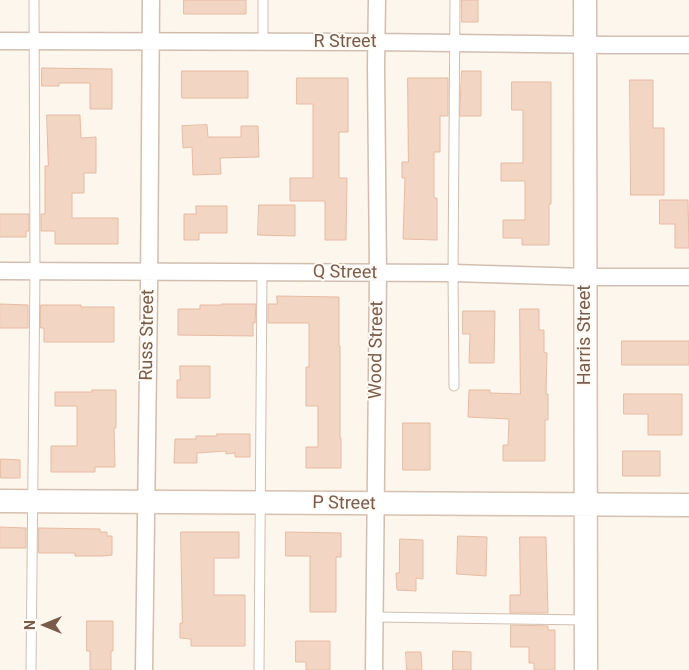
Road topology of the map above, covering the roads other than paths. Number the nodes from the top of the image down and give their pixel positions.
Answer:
1 (34, 0) edge
2 (150, 0) edge
3 (263, 0) edge
4 (377, 0) edge
5 (455, 0) edge
6 (586, 0) edge
7 (0, 41) edge
8 (34, 42) junction
9 (151, 42) junction
10 (262, 42) junction
11 (376, 42) junction
12 (454, 43) junction
13 (586, 45) junction
14 (689, 45) edge
15 (0, 271) edge
16 (35, 271) junction
17 (149, 272) junction
18 (262, 272) junction
19 (378, 274) junction
20 (453, 274) junction
21 (585, 277) junction
22 (689, 278) edge
23 (454, 386) dead end
24 (0, 501) edge
25 (32, 502) junction
26 (146, 502) junction
27 (261, 503) junction
28 (375, 504) junction
29 (586, 505) junction
30 (689, 505) edge
31 (374, 617) junction
32 (586, 620) junction
33 (31, 670) edge
34 (144, 670) edge
35 (259, 670) edge
36 (374, 670) edge
37 (586, 670) edge

1 - 8 lane
2 - 9 street, Russ Street
3 - 10 lane
4 - 11 street, Wood Street
5 - 12 lane
6 - 13 street, Harris Street
7 - 8 street, R Street
8 - 9 street, R Street
8 - 16 lane
9 - 10 street, R Street
9 - 17 street, Russ Street
10 - 11 street, R Street
11 - 12 street, R Street
11 - 19 street, Wood Street
12 - 13 street, R Street
12 - 20 lane
13 - 14 street, R Street
13 - 21 street, Harris Street
15 - 16 street, Q Street
16 - 17 street, Q Street
16 - 25 lane
17 - 18 street, Q Street
17 - 26 street, Russ Street
18 - 19 street, Q Street
18 - 27 lane
19 - 20 street, Q Street
19 - 28 street, Wood Street
20 - 21 street, Q Street
20 - 23 lane
21 - 22 street, Q Street
21 - 29 street, Harris Street
24 - 25 street, P Street
25 - 26 street, P Street
25 - 33 lane
26 - 27 street, P Street
26 - 34 street, Russ Street
27 - 28 street, P Street
27 - 35 lane
28 - 29 street, P Street
28 - 31 street, Wood Street
29 - 30 street, P Street
29 - 32 street, Harris Street
31 - 32 lane
31 - 36 street, Wood Street
32 - 37 street, Harris Street

